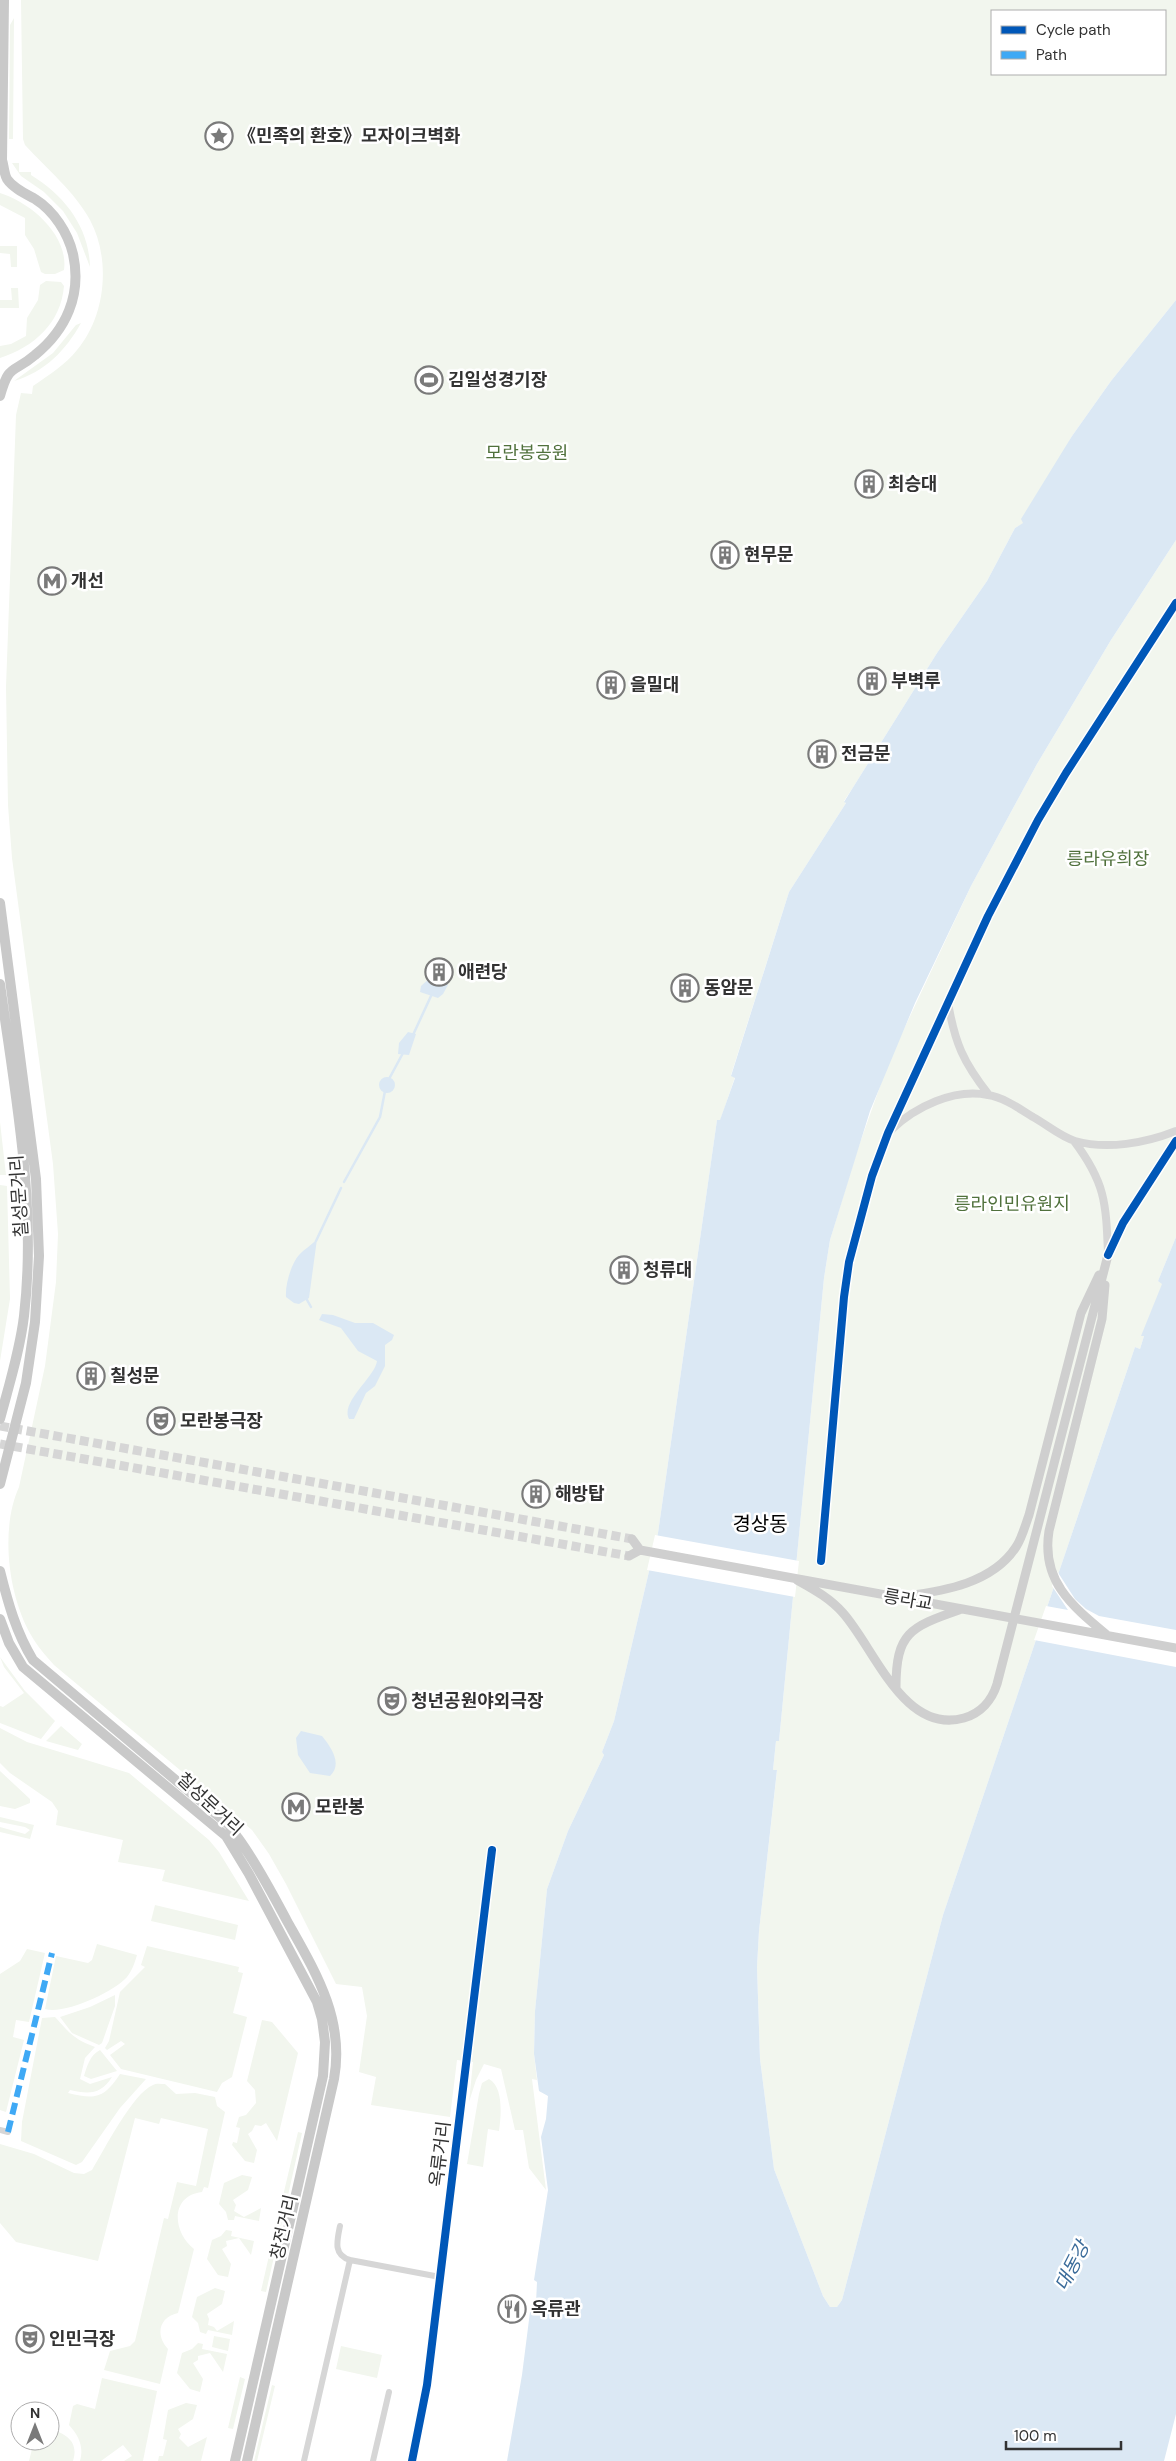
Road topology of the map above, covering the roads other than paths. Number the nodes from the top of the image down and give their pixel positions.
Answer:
1 (4, 0) edge
2 (0, 396) edge
3 (1176, 603) edge
4 (0, 903) edge
5 (0, 984) edge
6 (948, 1003) junction
7 (989, 1094) junction
8 (1176, 1130) edge
9 (888, 1133) junction
10 (1074, 1141) junction
11 (1176, 1141) edge
12 (1108, 1255) junction
13 (0, 1419) edge
14 (0, 1484) edge
15 (632, 1539) tunnel mouth
16 (640, 1550) junction
17 (629, 1556) tunnel mouth
18 (821, 1561) dead end
19 (0, 1571) edge
20 (797, 1580) junction
21 (896, 1598) junction
22 (962, 1609) junction
23 (0, 1619) edge
24 (1109, 1636) junction
25 (1176, 1648) edge
26 (896, 1687) junction
27 (492, 1850) dead end
28 (327, 1999) joint
29 (326, 2063) joint
30 (0, 2130) edge
31 (8, 2132) dead end
32 (340, 2226) dead end
33 (350, 2260) junction
34 (440, 2277) junction
35 (389, 2392) dead end
36 (235, 2461) edge
37 (247, 2461) edge
38 (304, 2461) edge
39 (373, 2461) edge
40 (412, 2461) edge

1 - 2 main road
3 - 6 street
4 - 14 main road, 칠성문거리
5 - 13 main road, 칠성문거리
6 - 7 street
6 - 9 street
7 - 9 street
7 - 10 street
8 - 10 street
9 - 18 street
10 - 12 street
11 - 12 street
12 - 21 main road
12 - 24 main road
12 - 26 main road
15 - 16 main road
16 - 17 main road
16 - 20 main road, 릉라교
19 - 28 main road, 칠성문거리
20 - 21 main road, 릉라교
20 - 26 main road
21 - 22 main road, 릉라교
22 - 24 main road, 릉라교
22 - 26 main road
23 - 29 main road, 칠성문거리
24 - 25 main road, 릉라교
27 - 34 street, 옥류거리
28 - 37 main road, 창전거리
29 - 36 main road, 창전거리
30 - 31 street
32 - 33 street
33 - 34 street
33 - 38 street
34 - 40 street, 옥류거리
35 - 39 street

